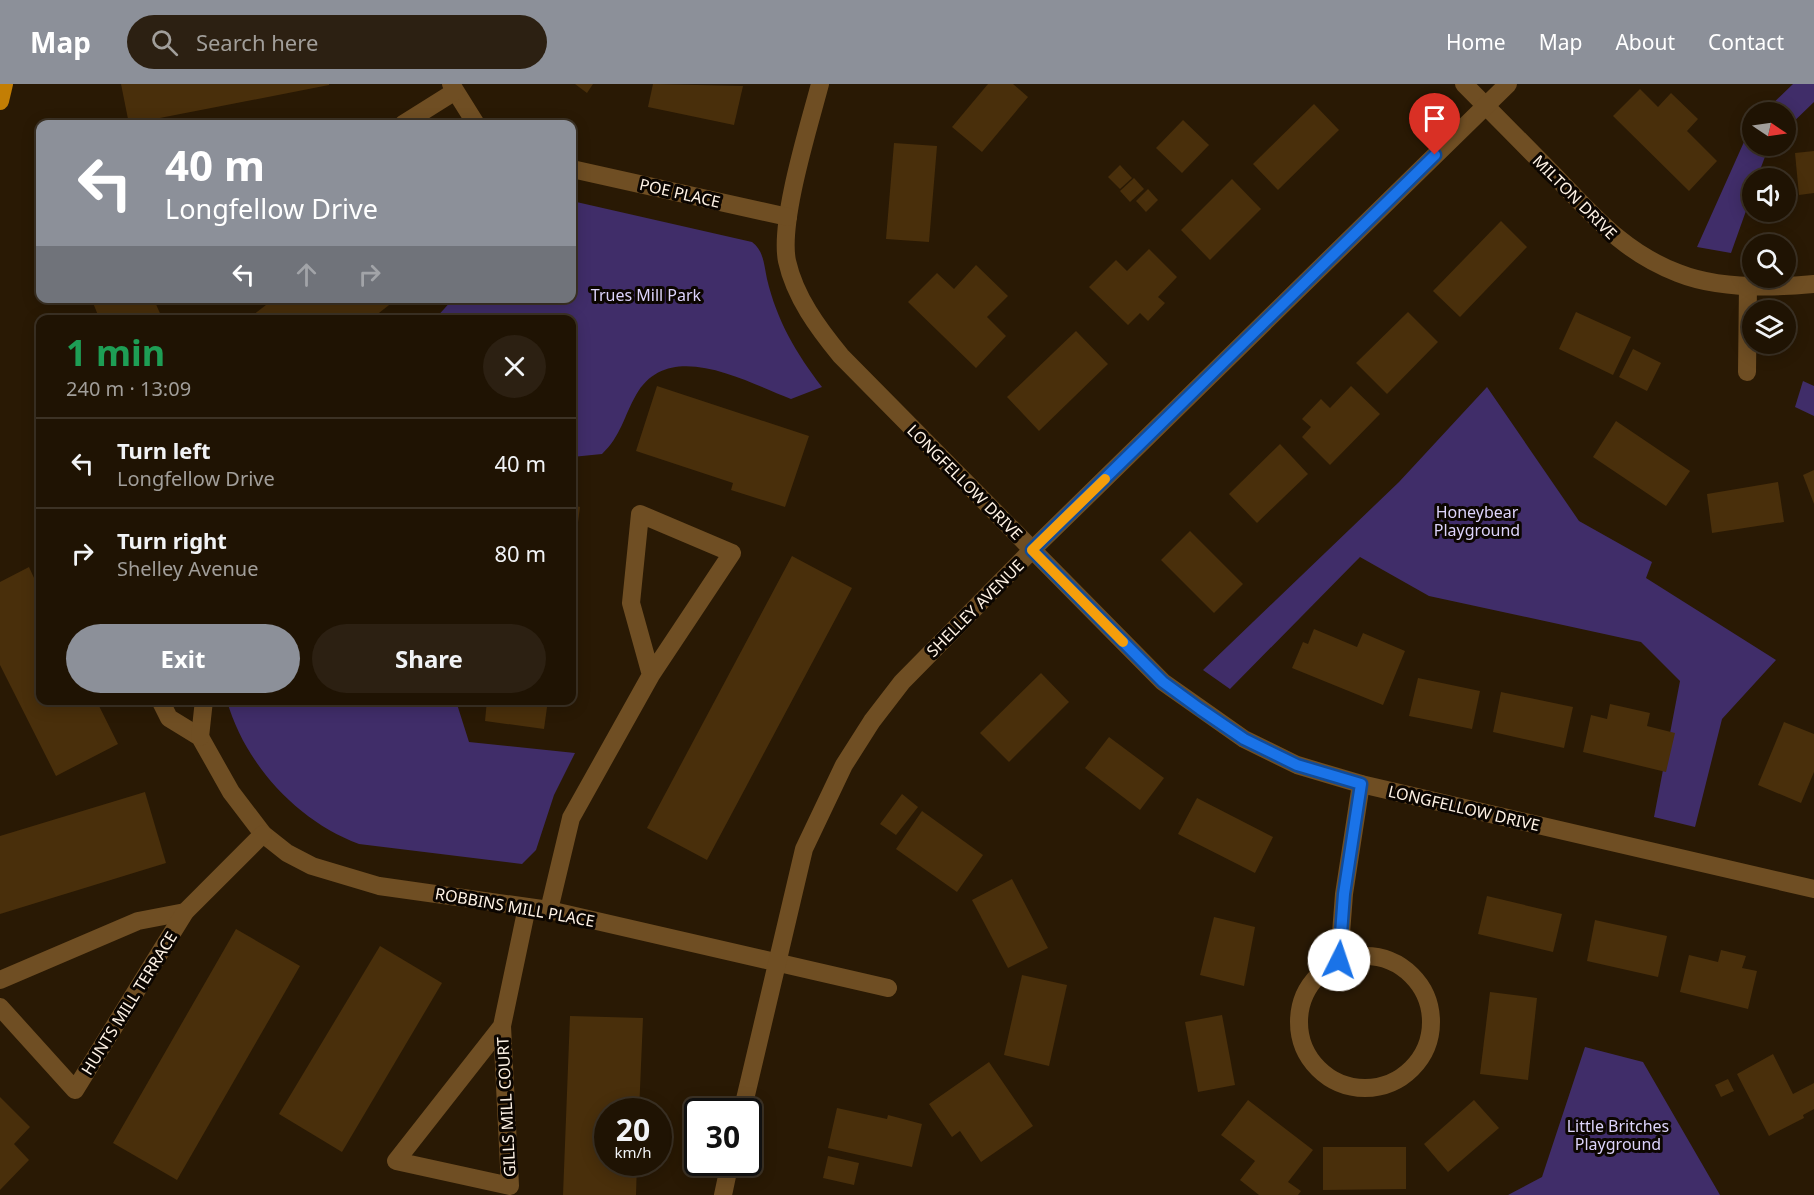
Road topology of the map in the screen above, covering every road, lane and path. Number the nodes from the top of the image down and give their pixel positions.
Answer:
1 (4, 84) edge
2 (820, 84) edge
3 (1464, 84) edge
4 (1508, 84) edge
5 (453, 88) edge
6 (0, 101) edge
7 (1486, 106) junction
8 (409, 120) edge
9 (473, 120) edge
10 (576, 170) edge
11 (788, 217) junction
12 (1742, 284) edge
13 (1796, 284) edge
14 (1814, 284) edge
15 (1748, 288) edge
16 (1747, 372) dead end
17 (1032, 550) junction
18 (651, 675) junction
19 (162, 705) edge
20 (203, 705) edge
21 (200, 737) junction
22 (1361, 784) junction
23 (263, 834) junction
24 (1814, 889) edge
25 (527, 907) junction
26 (549, 910) junction
27 (185, 912) junction
28 (1339, 960) junction
29 (777, 961) junction
30 (0, 980) edge
31 (888, 988) dead end
32 (0, 1007) edge
33 (502, 1026) junction
34 (745, 1098) edge
35 (727, 1176) edge
36 (723, 1195) edge

1 - 6 main road
2 - 11 street, LONGFELLOW DRIVE
3 - 7 street, MILTON DRIVE
4 - 7 street, SHELLEY AVENUE
5 - 8 street
5 - 9 street
7 - 12 street, MILTON DRIVE
7 - 17 street, SHELLEY AVENUE
10 - 11 street, POE PLACE
11 - 17 street, LONGFELLOW DRIVE
13 - 14 street, MILTON DRIVE
15 - 16 street
17 - 22 street, LONGFELLOW DRIVE
17 - 29 street, SHELLEY AVENUE
18 - 18 street
18 - 26 street
19 - 21 street, ROBBINS MILL PLACE
20 - 21 street
21 - 23 street, ROBBINS MILL PLACE
22 - 24 street, LONGFELLOW DRIVE
22 - 28 street
23 - 25 street, ROBBINS MILL PLACE
23 - 27 street, HUNTS MILL TERRACE
25 - 26 street, ROBBINS MILL PLACE
25 - 33 street, GILLS MILL COURT
26 - 29 street, ROBBINS MILL PLACE
27 - 30 street, HUNTS MILL TERRACE
27 - 32 street, HUNTS MILL TERRACE
28 - 28 street
29 - 31 street, ROBBINS MILL PLACE
29 - 34 street, SHELLEY AVENUE
33 - 33 street, GILLS MILL COURT
35 - 36 street

